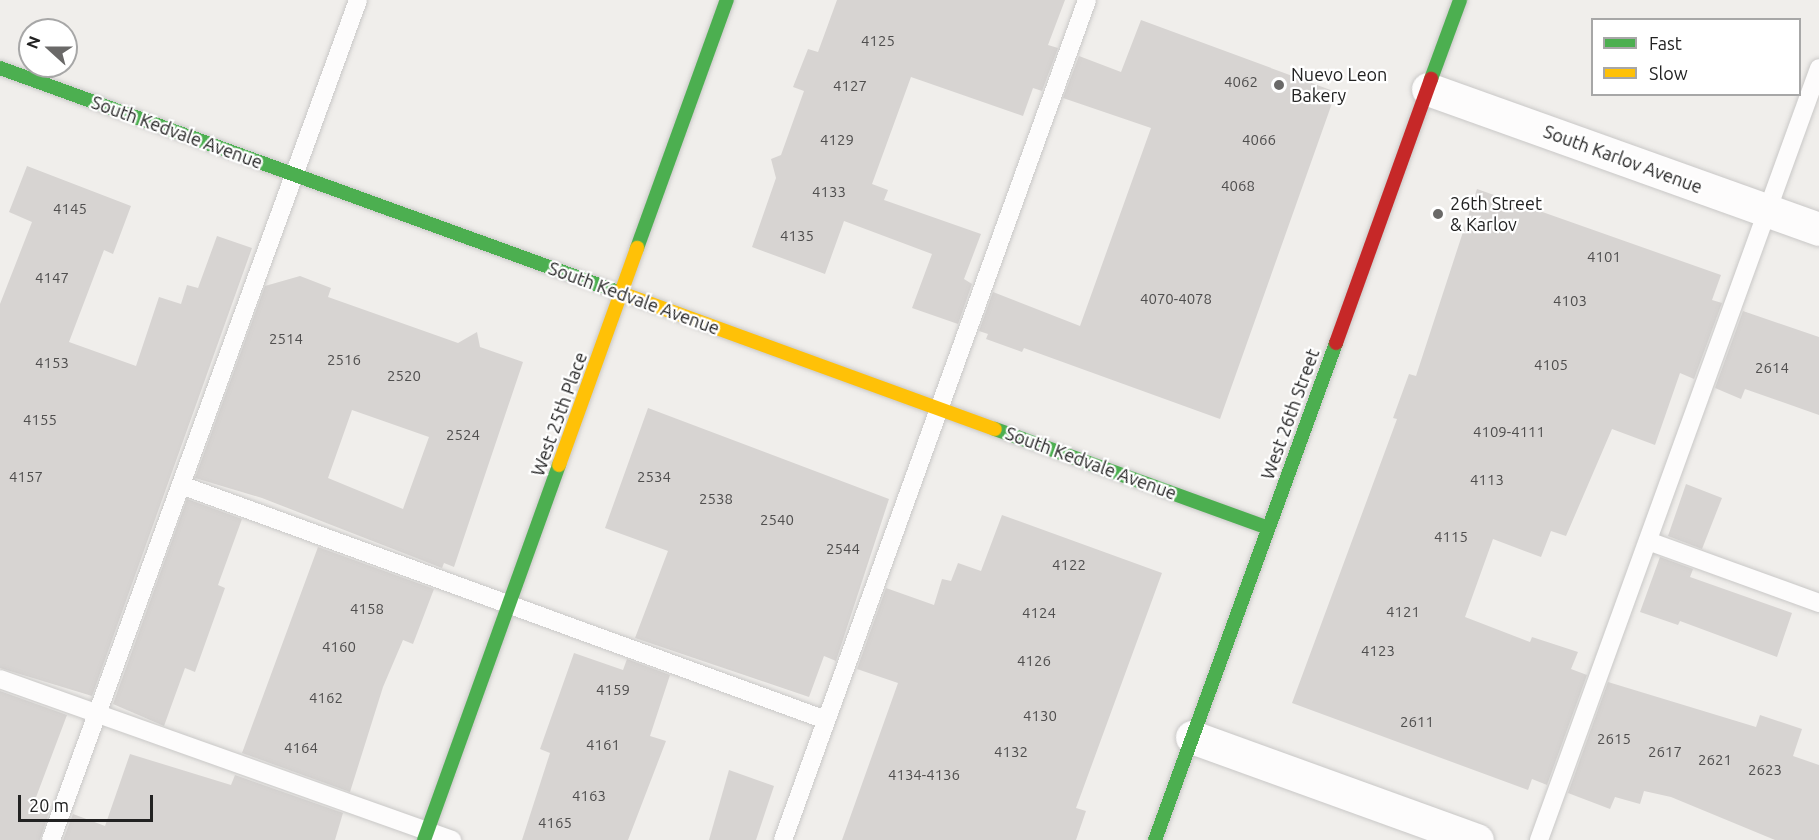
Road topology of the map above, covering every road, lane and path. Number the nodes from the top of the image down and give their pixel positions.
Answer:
1 (358, 0) edge
2 (727, 0) edge
3 (1087, 0) edge
4 (1460, 0) edge
5 (0, 68) edge
6 (1819, 69) edge
7 (1428, 89) junction
8 (294, 174) junction
9 (1767, 210) junction
10 (1819, 229) edge
11 (621, 293) junction
12 (939, 408) junction
13 (180, 485) junction
14 (1268, 528) junction
15 (1648, 541) junction
16 (1819, 603) edge
17 (508, 604) junction
18 (0, 679) edge
19 (97, 713) junction
20 (826, 720) junction
21 (1192, 737) junction
22 (425, 836) edge
23 (51, 840) edge
24 (452, 840) edge
25 (783, 840) edge
26 (1155, 840) edge
27 (1477, 840) edge
28 (1539, 840) edge

1 - 8 lane
2 - 11 street, West 25th Place
3 - 12 lane
4 - 7 street, West 26th Street
5 - 8 street, South Kedvale Avenue
6 - 9 lane
7 - 9 street, South Karlov Avenue
7 - 14 street, West 26th Street
8 - 11 street, South Kedvale Avenue
8 - 13 lane
9 - 10 street, South Karlov Avenue
9 - 15 lane
11 - 12 street, South Kedvale Avenue
11 - 17 street, West 25th Place
12 - 14 street, South Kedvale Avenue
12 - 20 lane
13 - 17 lane
13 - 19 lane
14 - 21 street, West 26th Street
15 - 16 lane
15 - 28 lane
17 - 20 lane
17 - 22 street, West 25th Place
18 - 19 lane
19 - 22 lane
19 - 23 lane
20 - 25 lane
21 - 26 street, West 26th Street
21 - 27 street
22 - 24 lane

